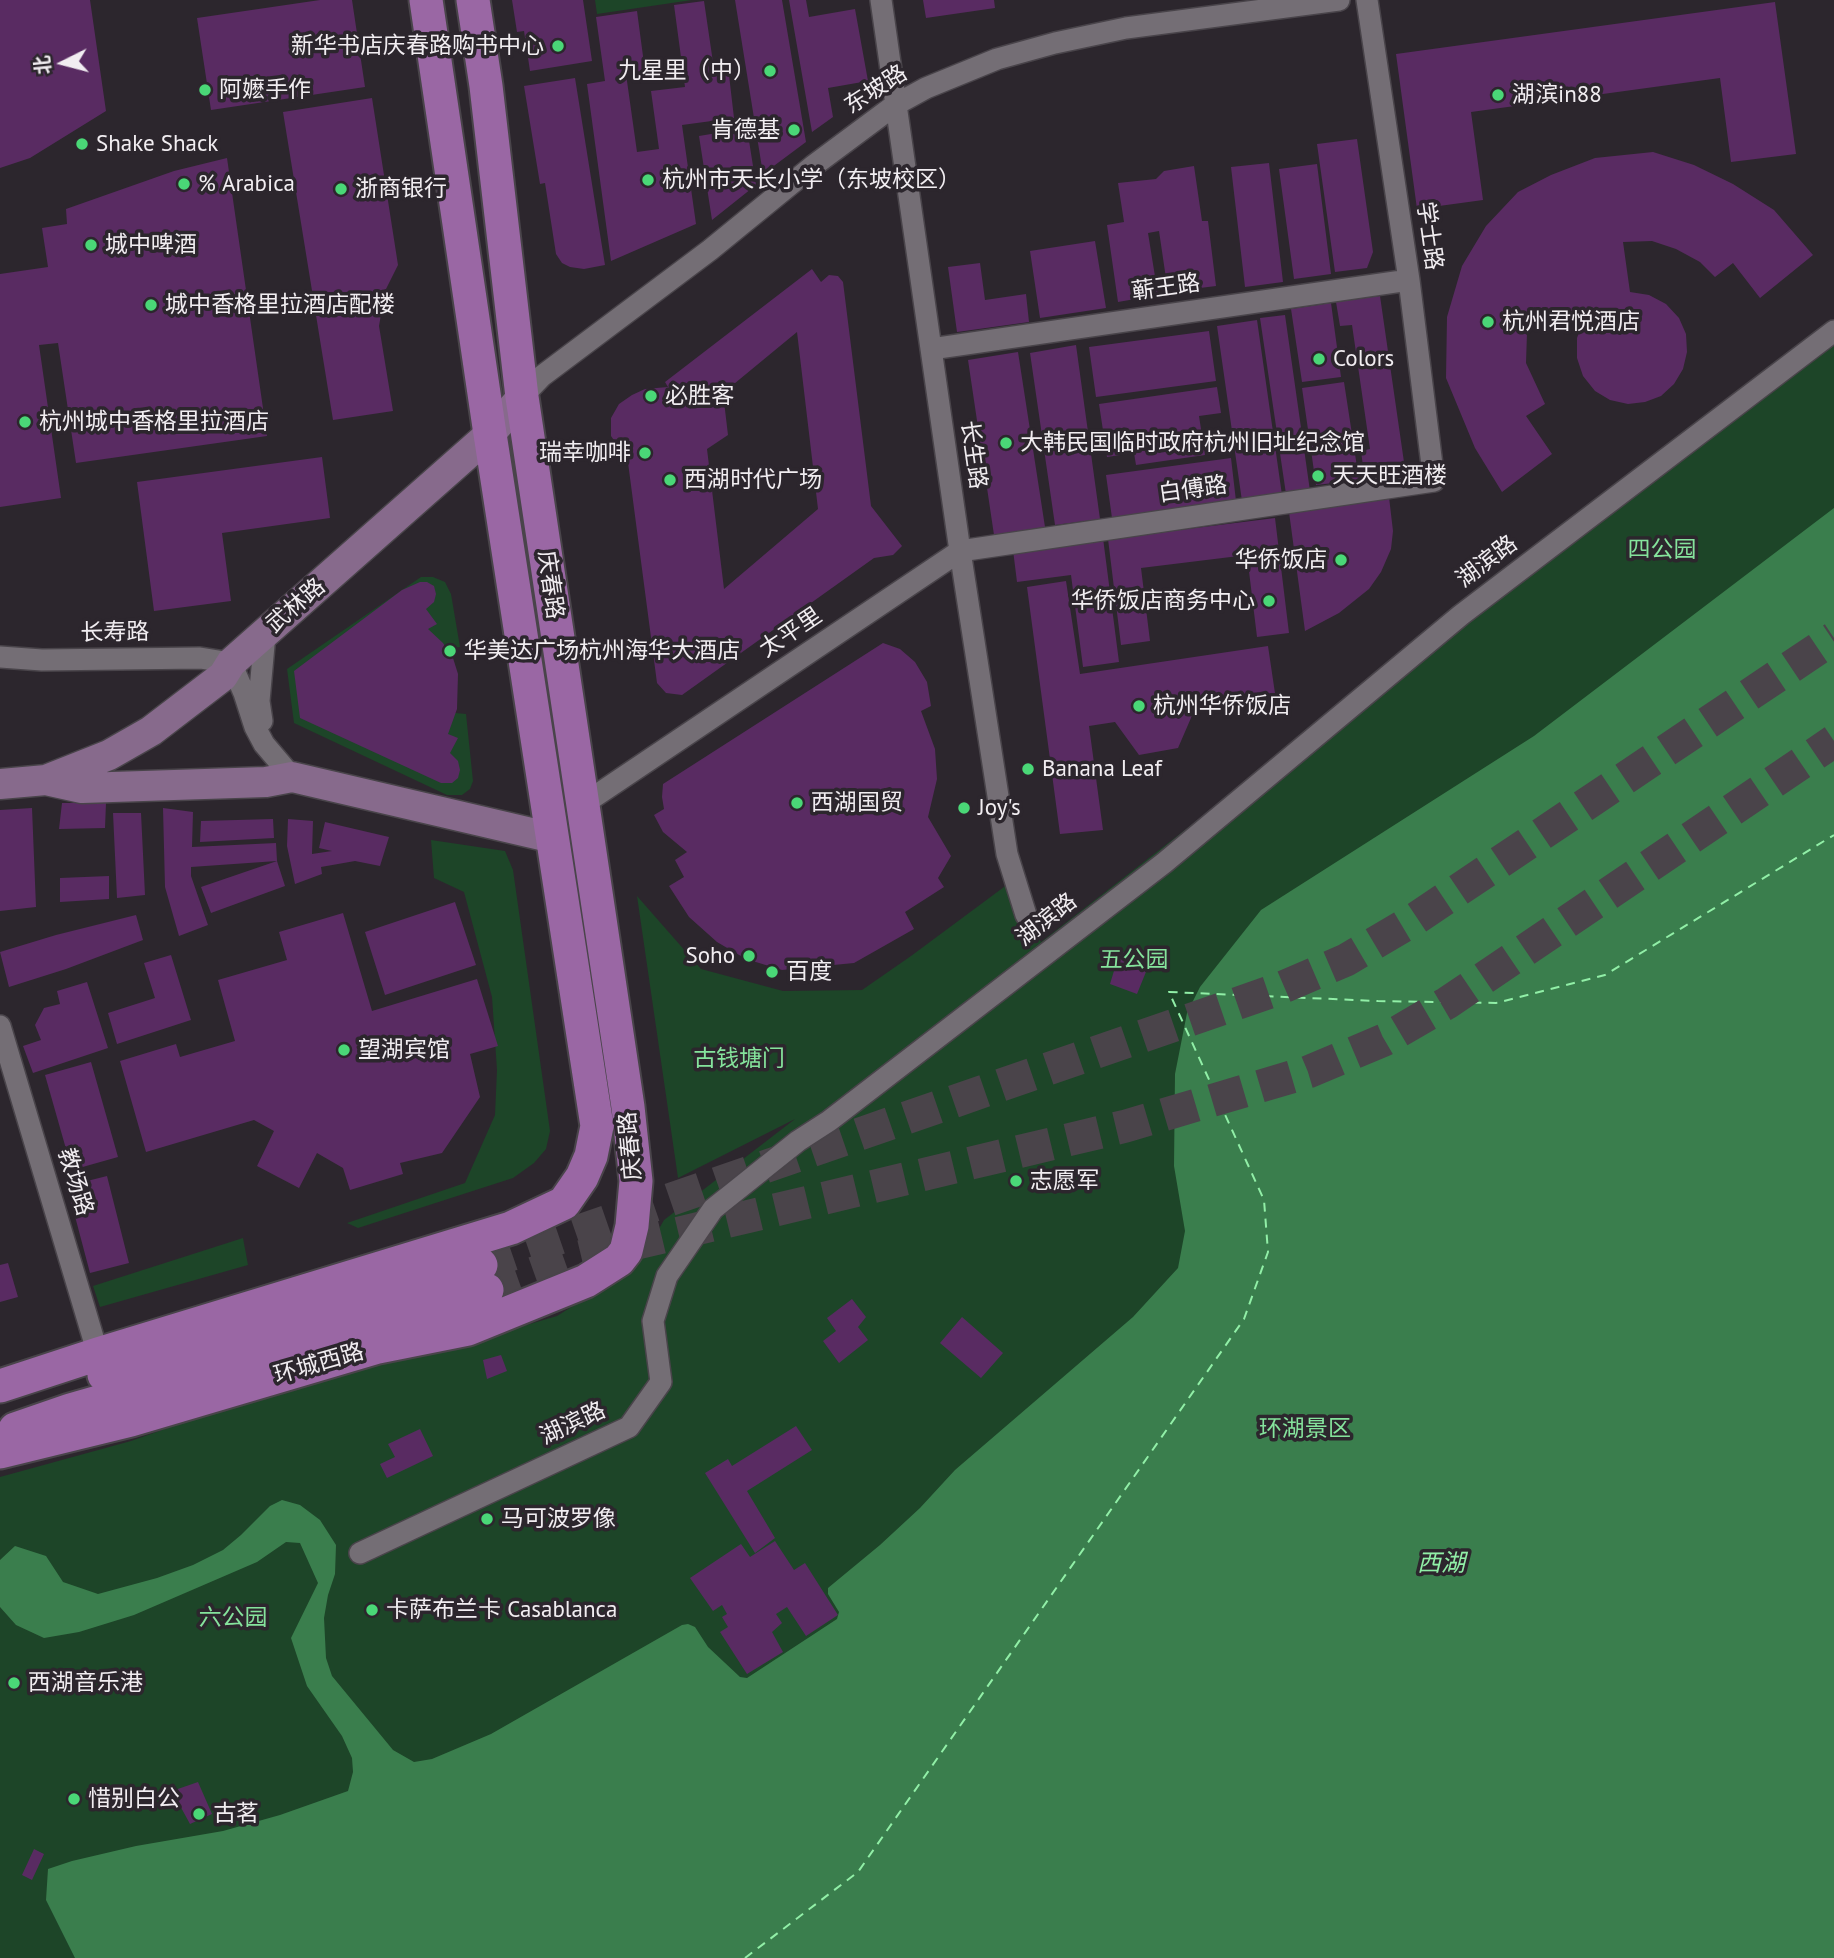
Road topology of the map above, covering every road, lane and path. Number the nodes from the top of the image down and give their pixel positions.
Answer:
1 (426, 0) edge
2 (473, 0) edge
3 (881, 0) edge
4 (1339, 0) edge
5 (1367, 0) edge
6 (895, 105) junction
7 (1409, 279) junction
8 (1834, 331) edge
9 (931, 349) junction
10 (522, 397) junction
11 (490, 434) junction
12 (1434, 481) joint
13 (960, 551) junction
14 (265, 634) junction
15 (0, 657) edge
16 (231, 663) junction
17 (264, 744) junction
18 (292, 777) junction
19 (46, 780) junction
20 (0, 784) edge
21 (582, 805) junction
22 (553, 838) junction
23 (1026, 915) dead end
24 (0, 1026) edge
25 (626, 1251) joint
26 (98, 1353) junction
27 (0, 1386) edge
28 (0, 1409) edge
29 (0, 1435) edge
30 (0, 1452) edge
31 (360, 1553) dead end

1 - 11 main road, 庆春路
2 - 10 main road, 庆春路
3 - 6 street, 长生路
4 - 6 street, 东坡路
5 - 7 street, 学士路
6 - 9 street, 长生路
6 - 10 street, 东坡路
7 - 9 street, 蕲王路
7 - 12 street, 学士路
8 - 31 street, 湖滨路
9 - 13 street, 长生路
10 - 11 street, 武林路
10 - 21 main road, 庆春路
11 - 14 street, 武林路
11 - 22 main road, 庆春路
12 - 13 street, 白傅路
13 - 21 street, 太平里
13 - 23 street, 长生路
14 - 16 street, 武林路
14 - 17 street
15 - 16 street, 长寿路
16 - 17 street
16 - 19 street, 武林路
17 - 18 street
18 - 19 street, 武林路
18 - 22 street, 武林路
19 - 20 street, 武林路
21 - 25 main road, 庆春路
22 - 26 main road, 庆春路
24 - 26 street, 教场路
25 - 30 main road, 环城西路
26 - 27 main road
28 - 29 main road, 环城西路

